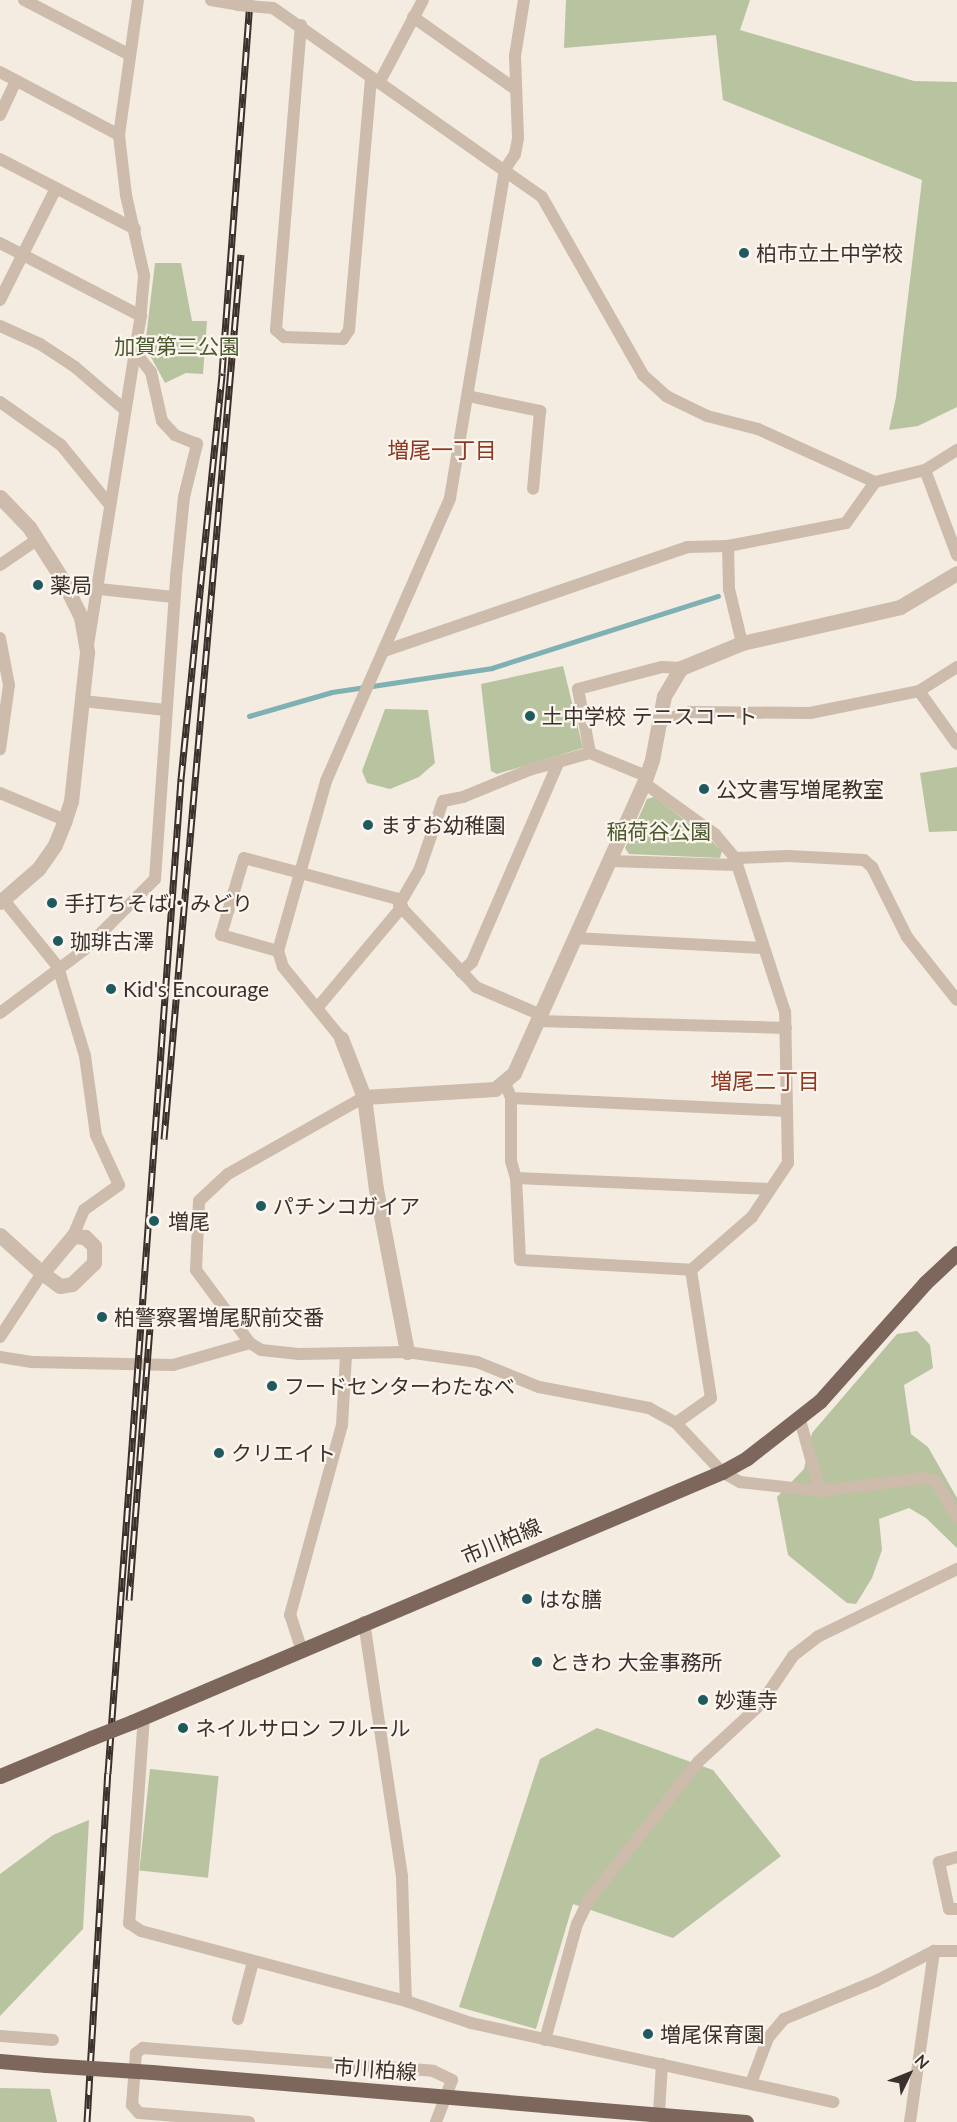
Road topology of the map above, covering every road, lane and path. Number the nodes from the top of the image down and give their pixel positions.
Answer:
1 (24, 0) edge
2 (138, 0) edge
3 (211, 0) edge
4 (423, 0) edge
5 (524, 0) edge
6 (413, 17) junction
7 (300, 25) junction
8 (128, 54) junction
9 (0, 72) edge
10 (16, 80) junction
11 (375, 80) junction
12 (515, 89) junction
13 (0, 115) edge
14 (119, 135) junction
15 (0, 159) edge
16 (505, 169) junction
17 (56, 188) junction
18 (135, 229) junction
19 (0, 243) edge
20 (23, 255) junction
21 (0, 300) edge
22 (141, 316) junction
23 (0, 326) edge
24 (135, 352) junction
25 (468, 396) junction
26 (0, 402) edge
27 (125, 410) junction
28 (957, 450) edge
29 (925, 470) junction
30 (875, 482) junction
31 (533, 489) dead end
32 (0, 497) edge
33 (110, 505) junction
34 (38, 539) junction
35 (728, 546) junction
36 (957, 555) edge
37 (0, 565) edge
38 (957, 573) edge
39 (99, 589) junction
40 (174, 597) junction
41 (0, 638) edge
42 (742, 643) junction
43 (384, 651) junction
44 (87, 652) junction
45 (681, 668) junction
46 (957, 668) edge
47 (919, 691) junction
48 (83, 700) junction
49 (166, 710) junction
50 (658, 722) junction
51 (957, 744) edge
52 (0, 749) edge
53 (590, 753) junction
54 (560, 761) junction
55 (645, 779) junction
56 (0, 793) edge
57 (65, 820) junction
58 (610, 861) junction
59 (736, 862) junction
60 (302, 872) junction
61 (2, 900) edge
62 (402, 903) junction
63 (574, 938) junction
64 (763, 948) junction
65 (278, 951) junction
66 (58, 967) junction
67 (461, 972) junction
68 (956, 997) edge
69 (318, 1007) junction
70 (0, 1013) edge
71 (540, 1018) junction
72 (786, 1028) junction
73 (341, 1038) joint
74 (505, 1083) junction
75 (364, 1097) junction
76 (511, 1098) junction
77 (786, 1111) junction
78 (516, 1178) junction
79 (770, 1189) junction
80 (0, 1235) edge
81 (73, 1236) junction
82 (957, 1253) edge
83 (691, 1270) junction
84 (42, 1273) junction
85 (0, 1337) edge
86 (250, 1343) junction
87 (407, 1352) junction
88 (346, 1355) junction
89 (0, 1358) edge
90 (800, 1420) junction
91 (676, 1423) junction
92 (722, 1472) junction
93 (820, 1491) junction
94 (957, 1517) edge
95 (957, 1569) edge
96 (364, 1622) junction
97 (301, 1648) junction
98 (138, 1719) junction
99 (0, 1776) edge
100 (957, 1857) edge
101 (957, 1909) edge
102 (934, 1951) junction
103 (957, 1951) edge
104 (253, 1962) junction
105 (406, 2001) junction
106 (238, 2019) dead end
107 (0, 2036) edge
108 (53, 2040) dead end
109 (544, 2040) junction
110 (0, 2061) edge
111 (662, 2064) junction
112 (751, 2083) junction
113 (447, 2095) junction
114 (834, 2102) dead end
115 (659, 2113) junction
116 (249, 2122) edge
117 (436, 2122) edge
118 (746, 2122) edge
119 (910, 2122) edge

1 - 8 street
2 - 8 street
3 - 7 street, bridge
4 - 6 street
5 - 12 street
6 - 11 street
6 - 12 street
7 - 11 street
7 - 11 street
8 - 14 street
9 - 10 street
10 - 13 street
10 - 14 street
11 - 16 street
12 - 16 street
14 - 18 street
15 - 17 street
16 - 25 street
16 - 30 street
17 - 18 street
17 - 20 street
18 - 22 street
19 - 20 street
20 - 21 street
20 - 22 street
22 - 24 street
23 - 27 street
24 - 27 street
24 - 40 street
25 - 31 street
25 - 43 street
26 - 33 street
27 - 33 street
28 - 29 street
29 - 30 street
29 - 36 street
30 - 35 street
32 - 34 street
33 - 39 street
34 - 37 street
34 - 44 street
35 - 42 street
35 - 43 street
38 - 42 street
39 - 40 street
39 - 44 street
40 - 49 street
41 - 52 street
42 - 45 street
43 - 60 street
44 - 48 street
45 - 50 street
45 - 53 street
46 - 47 street
47 - 50 street
47 - 51 street
48 - 49 street
48 - 57 street
49 - 66 street
50 - 55 street
53 - 54 street
53 - 55 street
54 - 62 street
54 - 67 street
55 - 58 street
55 - 59 street
56 - 57 street
57 - 61 street
58 - 59 street
58 - 63 street
59 - 64 street
59 - 68 street
60 - 62 street
60 - 65 street
60 - 65 street
61 - 66 street
62 - 67 street
62 - 69 street
63 - 64 street
63 - 71 street
64 - 72 street
65 - 69 street
66 - 70 street
66 - 81 street
67 - 71 street
69 - 73 street
71 - 72 street
71 - 74 street
72 - 77 street
73 - 75 street
74 - 75 street
74 - 76 street
75 - 86 street
75 - 87 street
76 - 77 street
76 - 78 street
77 - 79 street
78 - 79 street
78 - 83 street
79 - 83 street
80 - 84 street
81 - 84 street
81 - 84 street
82 - 90 main road, 市川柏線
83 - 91 street
84 - 85 street
86 - 88 street
86 - 89 street
87 - 88 street
87 - 91 street
88 - 97 street
90 - 92 main road, 市川柏線
90 - 93 street
91 - 92 street
92 - 93 street
92 - 96 main road, 市川柏線
93 - 94 street
95 - 109 street
96 - 97 main road, 市川柏線
96 - 105 street
97 - 98 main road, 市川柏線
98 - 99 main road, 市川柏線, bridge
98 - 104 street
100 - 101 street
102 - 103 street
102 - 112 street
102 - 119 street
104 - 105 street
104 - 106 street
105 - 109 street
107 - 108 street
109 - 111 street
110 - 113 main road, 市川柏線, bridge
111 - 112 street
111 - 115 street
112 - 114 street
113 - 115 main road, 市川柏線
113 - 116 street
113 - 117 street
115 - 118 main road, 市川柏線

